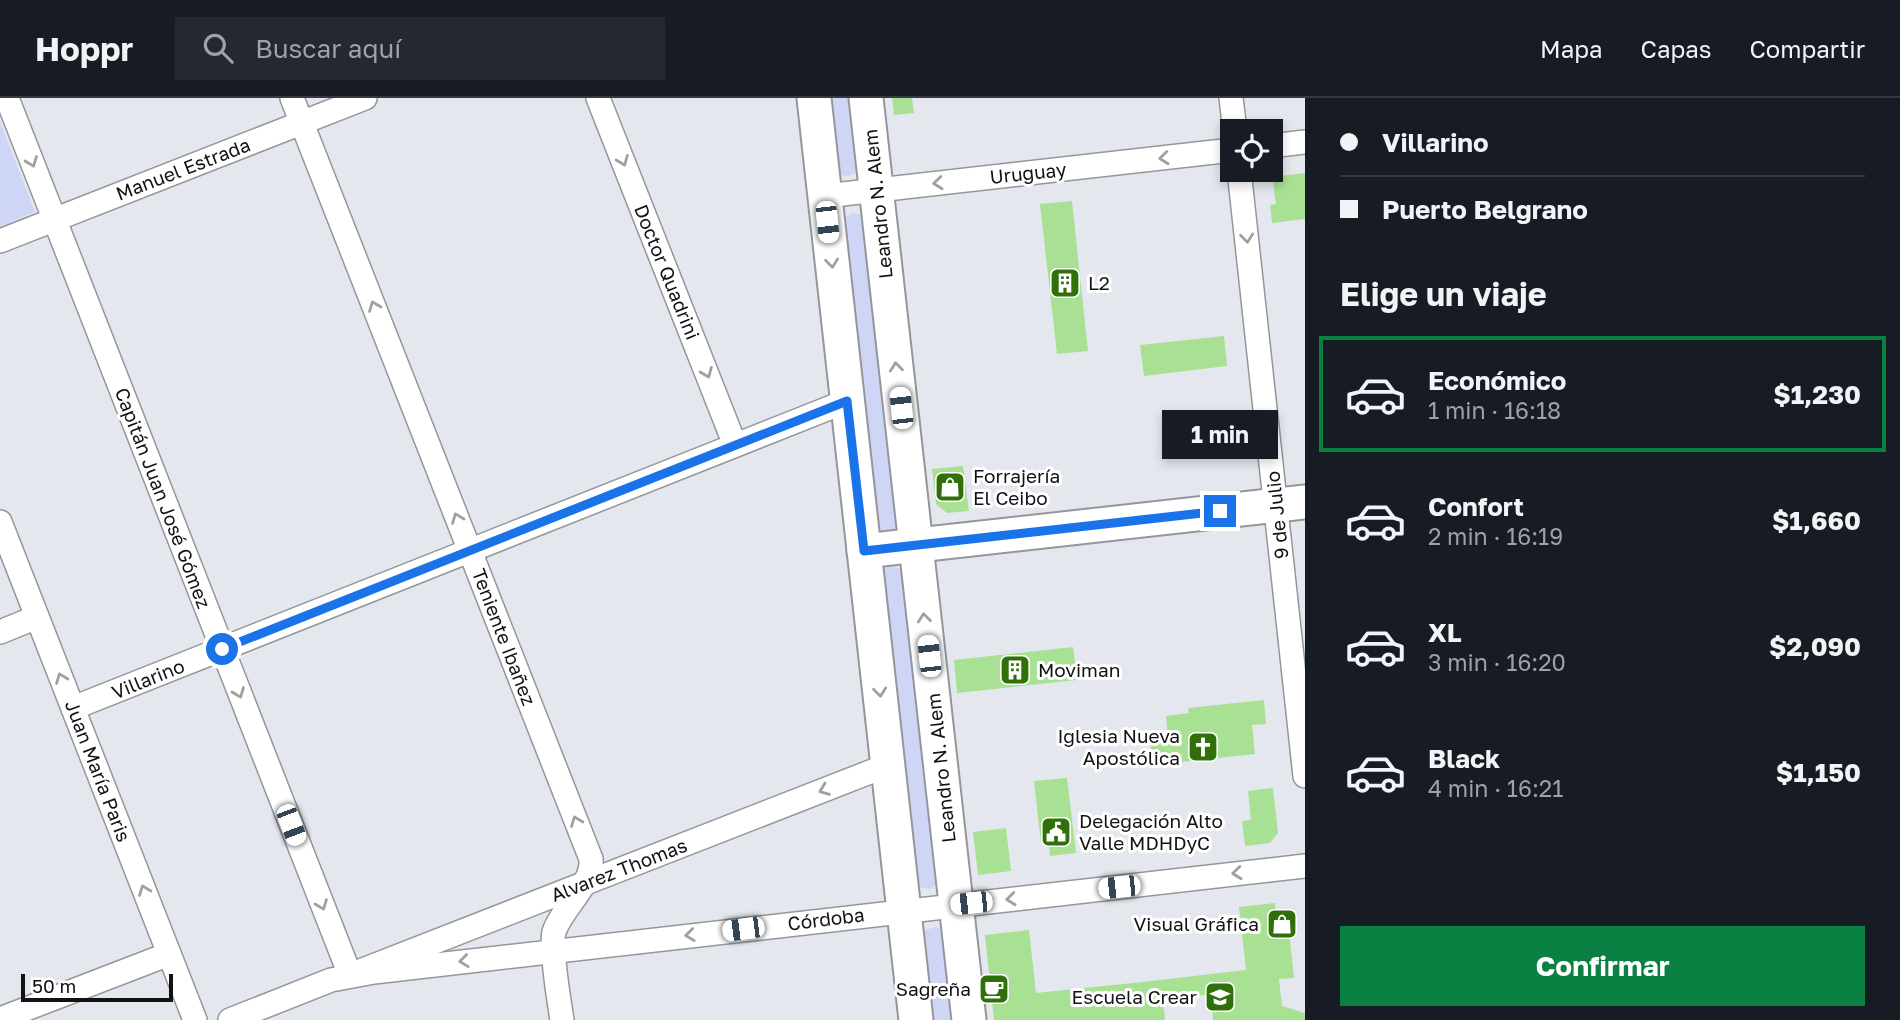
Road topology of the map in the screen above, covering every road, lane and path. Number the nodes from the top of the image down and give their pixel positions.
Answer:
1 (7, 98) edge
2 (292, 98) edge
3 (365, 98) edge
4 (598, 98) edge
5 (814, 98) edge
6 (866, 98) edge
7 (1231, 98) edge
8 (1234, 119) edge
9 (302, 123) junction
10 (1305, 142) edge
11 (1283, 145) edge
12 (1220, 151) edge
13 (1241, 182) edge
14 (877, 190) junction
15 (825, 196) junction
16 (54, 219) junction
17 (0, 241) edge
18 (847, 401) junction
19 (735, 445) junction
20 (1290, 504) edge
21 (0, 522) edge
22 (916, 545) junction
23 (470, 551) junction
24 (864, 551) junction
25 (37, 617) junction
26 (0, 632) edge
27 (222, 649) junction
28 (73, 708) junction
29 (888, 765) junction
30 (1305, 776) edge
31 (1305, 866) edge
32 (583, 884) junction
33 (957, 905) junction
34 (904, 910) junction
35 (554, 951) junction
36 (169, 954) junction
37 (350, 975) junction
38 (0, 1019) edge
39 (195, 1020) edge
40 (230, 1020) edge
41 (562, 1020) edge
42 (916, 1020) edge
43 (970, 1020) edge

1 -> 16 street, Capitán Juan José Gómez
2 - 9 street, Teniente Ibañez
3 - 9 street, Manuel Estrada
4 -> 19 street, Doctor Quadrini
5 - 15 main road
6 - 14 main road, Leandro N. Alem
7 - 8 street
9 - 16 street, Manuel Estrada
23 -> 9 street, Teniente Ibañez
10 - 11 street
12 -> 14 street, Uruguay
13 -> 20 street, 9 de Julio
14 - 15 street, Uruguay
22 -> 14 main road, Leandro N. Alem
15 -> 18 main road
16 - 17 street, Manuel Estrada
16 - 27 street, Capitán Juan José Gómez
18 - 19 street, Villarino
18 - 24 main road
19 - 23 street, Villarino
20 - 22 main road
20 - 30 street, 9 de Julio
21 - 25 street, Juan María Paris
22 - 24 main road
33 -> 22 main road, Leandro N. Alem
23 - 27 street, Villarino
32 -> 23 street, Teniente Ibañez
24 -> 29 main road
25 - 26 street
28 -> 25 street, Juan María Paris
27 - 28 street, Villarino
27 -> 37 street, Capitán Juan José Gómez
36 -> 28 street, Juan María Paris
29 -> 32 street, Alvarez Thomas
29 - 34 main road
31 -> 33 street, Córdoba
32 - 35 street, Teniente Ibañez
32 - 37 street, Alvarez Thomas
33 - 34 street, Córdoba
33 - 43 main road, Leandro N. Alem
34 -> 35 street, Córdoba
34 - 42 main road
35 -> 37 street, Córdoba
35 - 41 street, Teniente Ibañez
36 - 38 street
36 - 39 street, Juan María Paris
37 - 40 street, Córdoba

